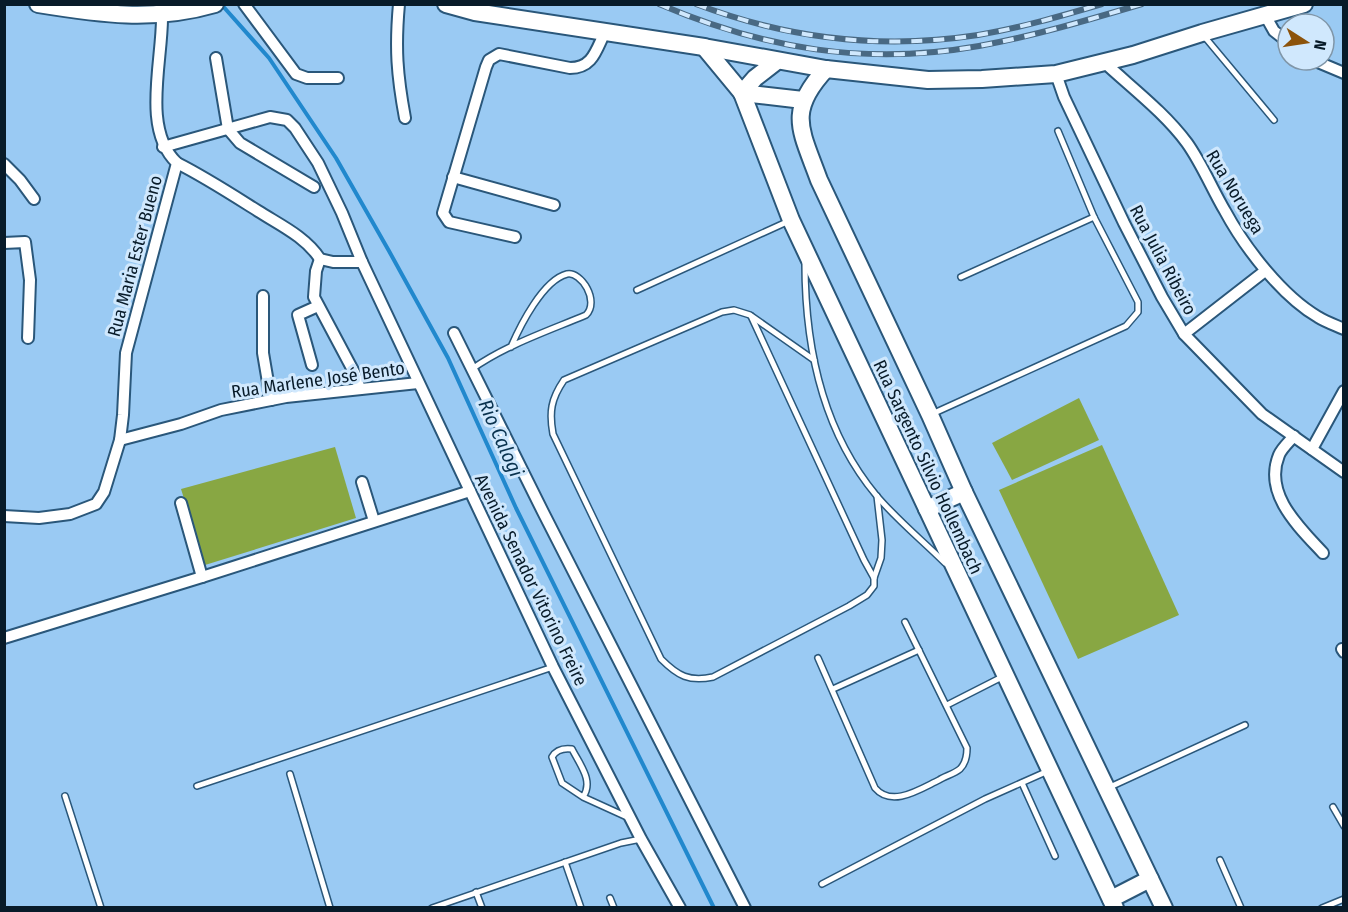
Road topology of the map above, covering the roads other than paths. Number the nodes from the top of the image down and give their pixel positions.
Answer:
1 (38, 4) edge
2 (244, 4) edge
3 (399, 4) edge
4 (446, 4) edge
5 (1304, 4) edge
6 (212, 5) edge
7 (128, 10) edge
8 (162, 15) junction
9 (1265, 15) junction
10 (605, 32) junction
11 (1202, 33) junction
12 (1276, 33) edge
13 (704, 47) junction
14 (216, 58) dead end
15 (777, 61) junction
16 (1105, 63) junction
17 (826, 69) junction
18 (1056, 74) junction
19 (338, 78) dead end
20 (742, 93) junction
21 (803, 100) junction
22 (405, 118) dead end
23 (1274, 120) dead end
24 (228, 129) junction
25 (1058, 131) dead end
26 (163, 147) junction
27 (177, 163) junction
28 (4, 164) edge
29 (453, 177) junction
30 (314, 187) dead end
31 (34, 199) dead end
32 (554, 205) dead end
33 (1094, 217) junction
34 (791, 220) junction
35 (515, 237) dead end
36 (4, 243) edge
37 (804, 250) junction
38 (320, 259) junction
39 (362, 262) junction
40 (1265, 271) junction
41 (961, 278) dead end
42 (637, 290) dead end
43 (263, 296) dead end
44 (318, 306) junction
45 (750, 315) junction
46 (1344, 329) edge
47 (454, 333) dead end
48 (1184, 334) junction
49 (28, 338) dead end
50 (511, 347) junction
51 (814, 360) junction
52 (312, 365) dead end
53 (472, 369) junction
54 (418, 382) junction
55 (360, 388) junction
56 (1344, 391) edge
57 (271, 400) junction
58 (930, 415) junction
59 (1294, 436) junction
60 (120, 440) junction
61 (1312, 449) junction
62 (1344, 472) edge
63 (362, 482) dead end
64 (470, 491) junction
65 (964, 492) junction
66 (877, 496) junction
67 (181, 503) dead end
68 (927, 509) junction
69 (5, 517) edge
70 (374, 521) junction
71 (1323, 553) dead end
72 (958, 575) junction
73 (202, 577) junction
74 (874, 578) junction
75 (905, 622) dead end
76 (4, 638) edge
77 (919, 650) junction
78 (818, 658) dead end
79 (553, 667) junction
80 (1005, 676) junction
81 (833, 689) junction
82 (947, 705) junction
83 (1245, 725) dead end
84 (1050, 770) junction
85 (290, 774) dead end
86 (1022, 783) junction
87 (197, 786) dead end
88 (1107, 788) junction
89 (65, 796) dead end
90 (584, 797) junction
91 (1333, 807) dead end
92 (631, 819) junction
93 (1344, 826) edge
94 (641, 839) junction
95 (1055, 856) dead end
96 (1220, 860) dead end
97 (565, 862) junction
98 (1150, 879) junction
99 (822, 884) dead end
100 (476, 892) junction
101 (610, 898) dead end
102 (1344, 899) edge
103 (1113, 903) edge
104 (101, 908) edge
105 (330, 908) edge
106 (432, 908) edge
107 (482, 908) edge
108 (580, 908) edge
109 (614, 908) edge
110 (680, 908) edge
111 (745, 908) edge
112 (1164, 908) edge
113 (1241, 908) edge
114 (1322, 908) edge

1 - 7 main road
2 - 19 street
3 - 22 street
4 - 10 main road
5 - 9 main road
6 - 8 main road
7 - 8 main road
8 - 26 street, Rua Maria Ester Bueno
9 - 11 main road
9 - 12 street
10 - 13 main road
10 - 29 street
11 - 16 main road
11 - 23 lane
13 - 15 main road
13 - 20 main road, Rua Sargento Silvio Hollembach
14 - 24 street
15 - 17 main road
15 - 20 main road
16 - 18 main road
16 - 40 street, Rua Noruega
17 - 18 main road
17 - 21 main road
18 - 48 street, Rua Julia Ribeiro
20 - 21 main road
20 - 34 main road, Rua Sargento Silvio Hollembach
21 - 58 main road, Rua Sargento Silvio Hollembach
24 - 26 street
24 - 30 street
24 - 39 street, Avenida Senador Vitorino Freire
25 - 33 lane
26 - 27 street, Rua Maria Ester Bueno
27 - 38 street
27 - 60 street, Rua Maria Ester Bueno
28 - 31 street
29 - 32 street
29 - 35 street
33 - 41 lane
33 - 58 lane
34 - 37 main road, Rua Sargento Silvio Hollembach
34 - 42 lane
36 - 49 street
37 - 51 lane
37 - 68 main road, Rua Sargento Silvio Hollembach
38 - 39 street
38 - 44 street
39 - 54 street, Avenida Senador Vitorino Freire
40 - 46 street, Rua Noruega
40 - 48 street
43 - 57 street
44 - 52 street
44 - 55 street
45 - 51 lane
45 - 74 lane
45 - 74 lane
47 - 53 street
48 - 59 street, Rua Julia Ribeiro
50 - 50 lane
50 - 53 lane
51 - 66 lane
53 - 111 street
54 - 55 street, Rua Marlene José Bento
54 - 64 street, Avenida Senador Vitorino Freire
55 - 57 street, Rua Marlene José Bento
56 - 61 street
57 - 60 street, Rua Marlene José Bento
58 - 65 main road, Rua Sargento Silvio Hollembach
59 - 61 street, Rua Julia Ribeiro
59 - 71 street
60 - 69 street, Rua Maria Ester Bueno
61 - 62 street, Rua Julia Ribeiro
63 - 70 street
64 - 70 street
64 - 79 street, Avenida Senador Vitorino Freire
65 - 68 main road
65 - 88 main road, Rua Sargento Silvio Hollembach
66 - 72 lane
66 - 74 lane
67 - 73 street
68 - 72 main road, Rua Sargento Silvio Hollembach
70 - 73 street
72 - 80 main road, Rua Sargento Silvio Hollembach
73 - 76 street
75 - 77 lane
77 - 81 lane
77 - 82 lane
78 - 81 lane
79 - 87 lane
79 - 92 street, Avenida Senador Vitorino Freire
80 - 82 lane
80 - 84 main road, Rua Sargento Silvio Hollembach
81 - 82 lane
83 - 88 lane
84 - 86 lane
84 - 103 main road, Rua Sargento Silvio Hollembach
85 - 105 lane
86 - 95 lane
86 - 99 lane
88 - 98 main road, Rua Sargento Silvio Hollembach
89 - 104 lane
90 - 90 lane
90 - 92 lane
91 - 93 lane
92 - 94 street, Avenida Senador Vitorino Freire
94 - 97 lane
94 - 110 street, Avenida Senador Vitorino Freire
96 - 113 lane
97 - 100 lane
97 - 108 lane
98 - 103 main road
98 - 112 main road, Rua Sargento Silvio Hollembach
100 - 106 lane
100 - 107 lane
101 - 109 lane
102 - 114 lane

